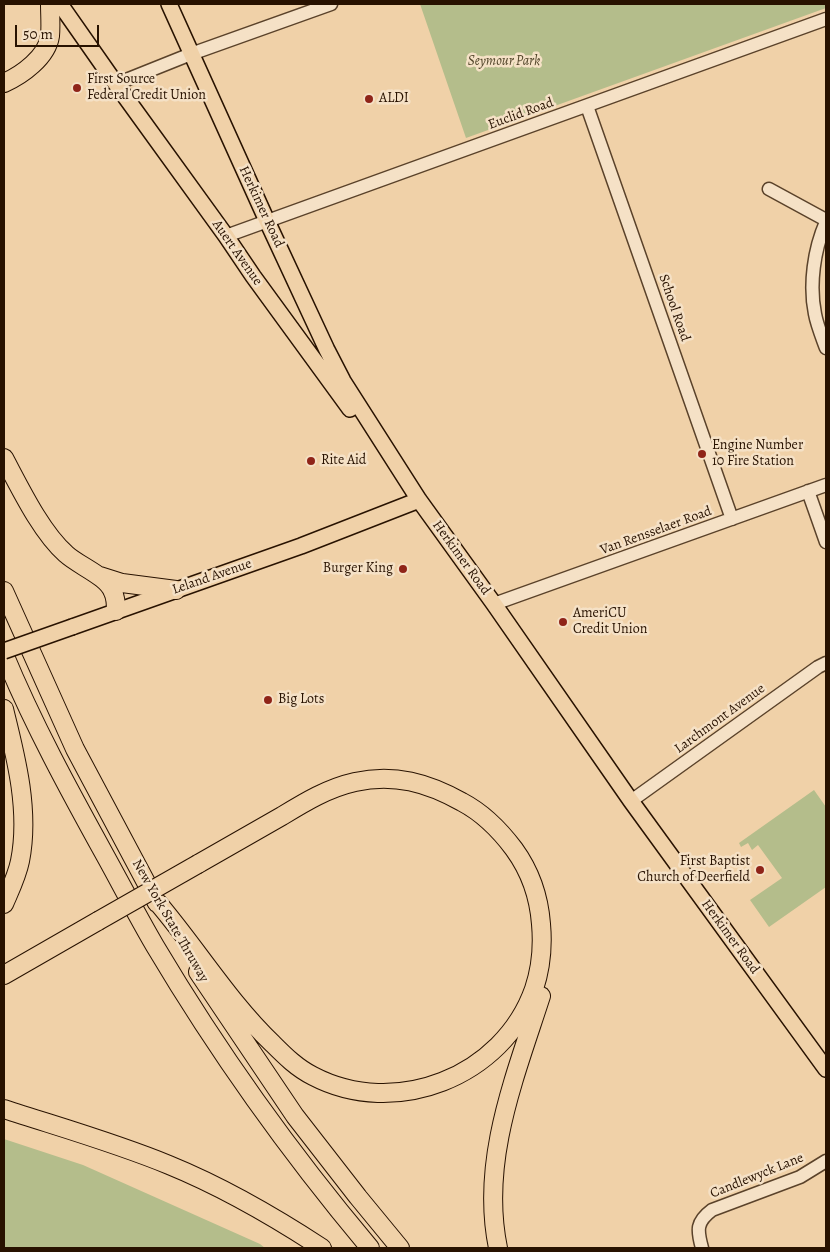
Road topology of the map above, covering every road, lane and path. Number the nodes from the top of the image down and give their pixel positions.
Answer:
1 (50, 4) edge
2 (60, 4) edge
3 (169, 4) edge
4 (331, 4) edge
5 (826, 19) edge
6 (191, 54) junction
7 (4, 83) edge
8 (116, 84) junction
9 (587, 106) junction
10 (769, 189) dead end
11 (267, 221) junction
12 (826, 221) edge
13 (226, 236) junction
14 (826, 348) edge
15 (4, 458) edge
16 (826, 485) edge
17 (808, 491) junction
18 (419, 500) junction
19 (732, 519) junction
20 (826, 542) edge
21 (98, 575) junction
22 (176, 590) junction
23 (4, 591) edge
24 (494, 604) junction
25 (116, 611) junction
26 (4, 652) edge
27 (826, 663) edge
28 (4, 709) edge
29 (632, 801) junction
30 (196, 860) junction
31 (158, 903) junction
32 (4, 904) edge
33 (97, 917) junction
34 (4, 967) edge
35 (4, 975) edge
36 (826, 1069) edge
37 (4, 1109) edge
38 (826, 1161) edge
39 (322, 1248) edge
40 (370, 1248) edge
41 (400, 1248) edge
42 (498, 1248) edge
43 (702, 1248) edge

1 - 7 highway
2 - 8 main road, Auert Avenue
3 - 6 main road, Herkimer Road
4 - 6 street
5 - 9 street, Euclid Road
6 - 8 street
6 - 11 main road, Herkimer Road
8 - 13 main road, Auert Avenue
9 - 11 street, Euclid Road
9 - 19 street, School Road
10 - 12 street
11 - 13 street, Euclid Road
11 - 18 main road, Herkimer Road
12 - 14 street
13 - 18 main road, Auert Avenue
15 - 21 highway
16 - 17 street, Van Rensselaer Road
17 - 19 street, Van Rensselaer Road
17 - 20 street
18 - 22 main road, Leland Avenue
18 - 24 main road, Herkimer Road
19 - 24 street, Van Rensselaer Road
21 - 22 highway
21 - 25 highway
22 - 25 main road, Leland Avenue
23 - 31 highway, New York State Thruway
24 - 29 main road, Herkimer Road
25 - 26 main road, Leland Avenue, bridge
26 - 40 highway, New York State Thruway
27 - 29 street, Larchmont Avenue
28 - 32 highway
29 - 36 main road, Herkimer Road
30 - 31 highway
30 - 33 highway, bridge
30 - 42 highway
31 - 41 highway, New York State Thruway
33 - 34 highway
33 - 35 highway
37 - 39 highway
38 - 43 street, Candlewyck Lane

